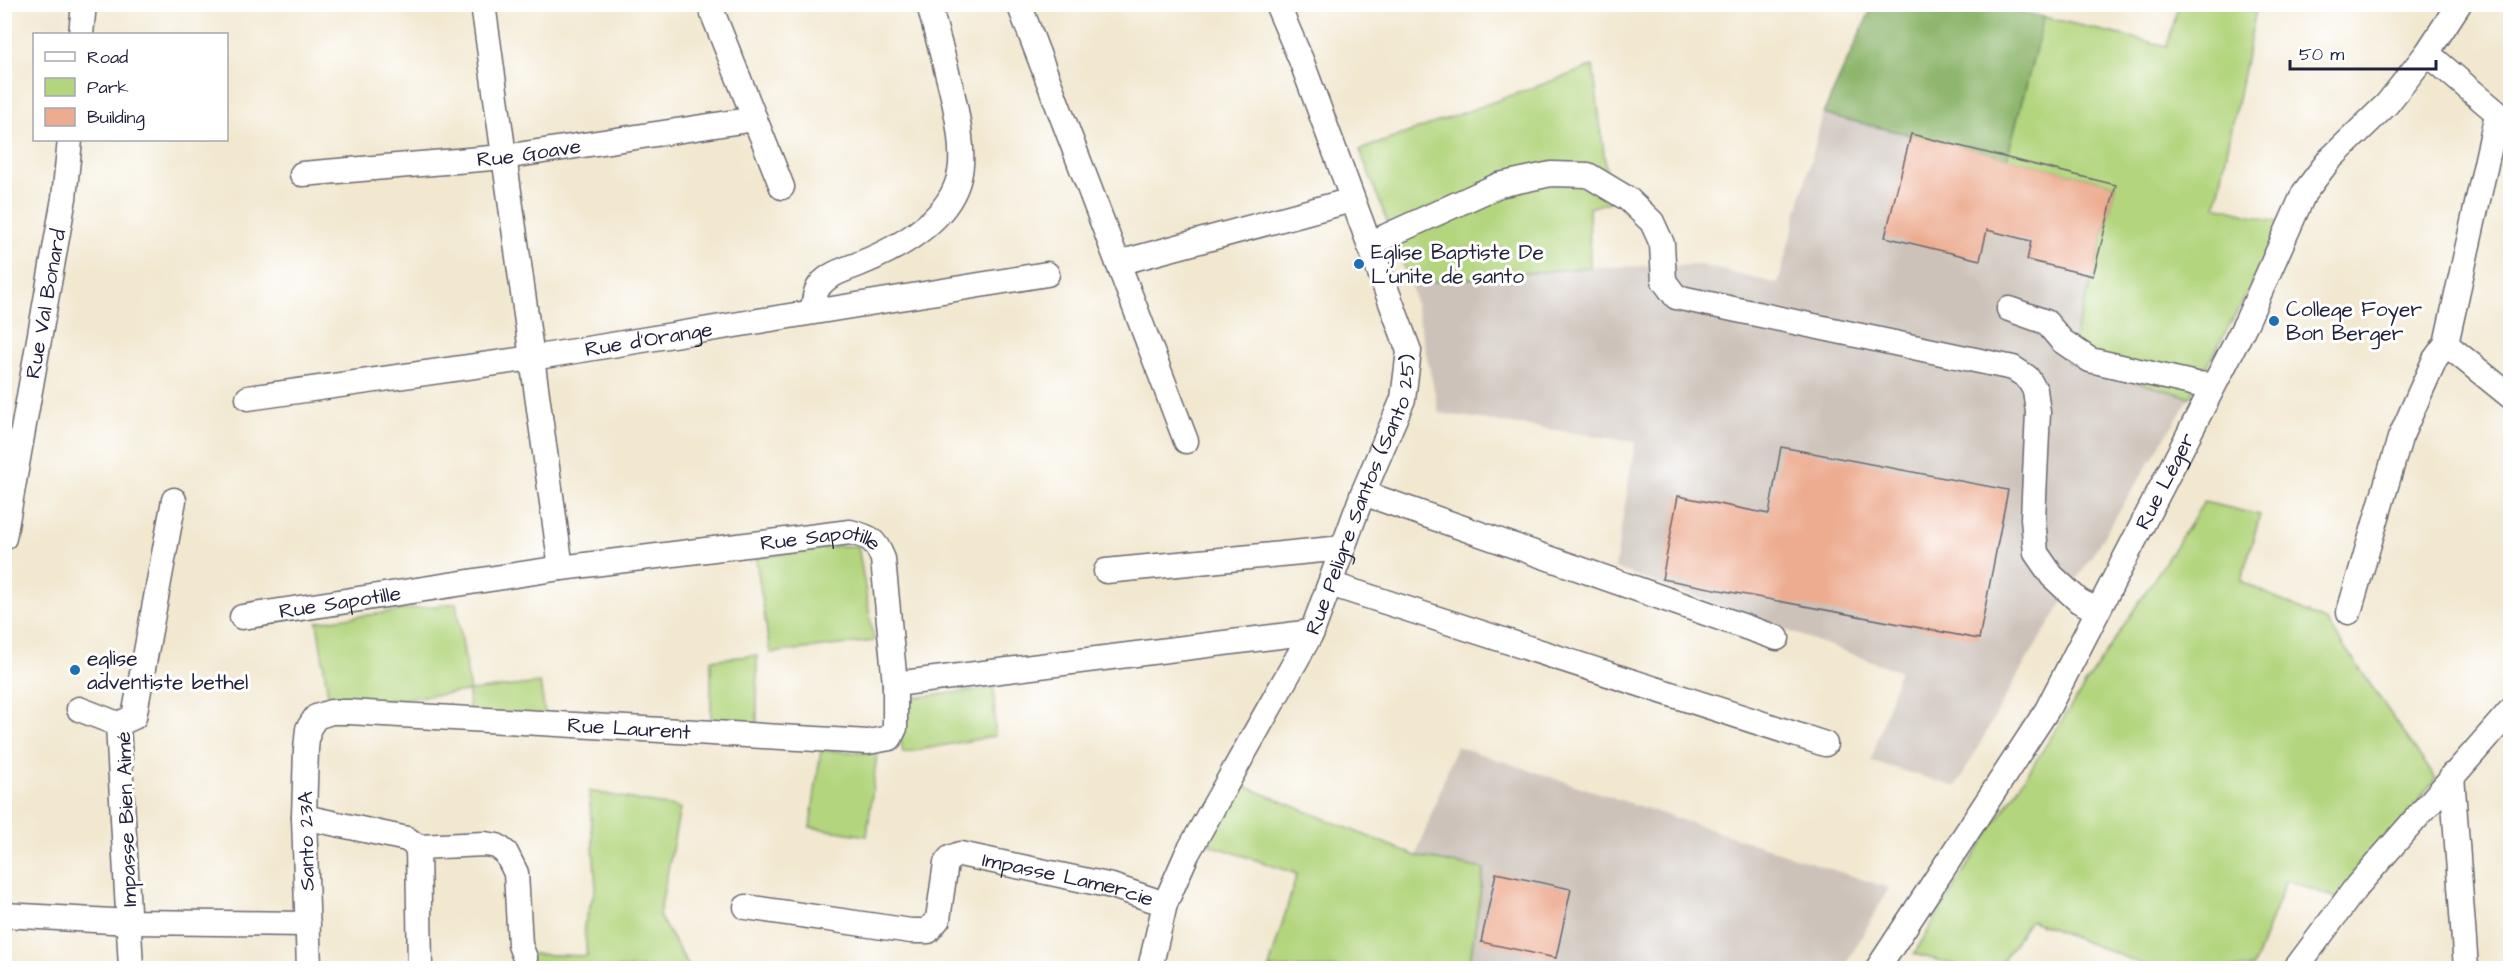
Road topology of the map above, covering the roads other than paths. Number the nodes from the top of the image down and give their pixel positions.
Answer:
1 (84, 4) edge
2 (483, 4) edge
3 (710, 4) edge
4 (929, 4) edge
5 (1019, 4) edge
6 (1277, 4) edge
7 (2459, 4) edge
8 (81, 33) edge
9 (2427, 53) junction
10 (755, 119) junction
11 (2504, 119) edge
12 (70, 141) edge
13 (504, 157) junction
14 (302, 174) dead end
15 (782, 188) dead end
16 (1352, 200) junction
17 (1369, 244) junction
18 (1118, 263) junction
19 (1047, 274) dead end
20 (2009, 309) dead end
21 (812, 312) junction
22 (2446, 344) junction
23 (532, 358) junction
24 (2213, 385) junction
25 (2511, 396) edge
26 (248, 398) dead end
27 (1186, 441) dead end
28 (1363, 493) junction
29 (174, 500) dead end
30 (4, 538) edge
31 (1343, 548) junction
32 (561, 568) junction
33 (1106, 571) dead end
34 (1330, 584) junction
35 (2097, 610) junction
36 (2349, 612) dead end
37 (242, 617) dead end
38 (1312, 632) junction
39 (1777, 638) dead end
40 (895, 684) junction
41 (79, 709) dead end
42 (2511, 711) edge
43 (316, 717) joint
44 (118, 724) junction
45 (1825, 744) dead end
46 (2452, 776) junction
47 (304, 817) junction
48 (418, 847) junction
49 (1165, 904) junction
50 (746, 907) dead end
51 (4, 915) edge
52 (130, 922) junction
53 (308, 924) junction
54 (525, 958) road end
55 (131, 969) edge
56 (309, 969) edge
57 (420, 969) edge
58 (1150, 969) edge
59 (1878, 969) edge
60 (2296, 969) edge
61 (2466, 969) edge

1 - 8 street
2 - 13 street
3 - 10 street
4 - 21 street
5 - 18 street
6 - 16 street, Rue Peligre Santos (Santo 25)
7 - 9 street, Rue Léger
9 - 11 street
9 - 24 street, Rue Léger
10 - 13 street, Rue Goave
10 - 15 street
11 - 22 street
12 - 30 street, Rue Val Bonard
13 - 14 street, Rue Goave
13 - 23 street
16 - 17 street, Rue Peligre Santos (Santo 25)
16 - 18 street
17 - 28 street, Rue Peligre Santos (Santo 25)
17 - 35 street
18 - 27 street
19 - 21 street, Rue d'Orange
20 - 24 street
21 - 23 street, Rue d'Orange
22 - 25 street
22 - 36 street
23 - 26 street, Rue d'Orange
23 - 32 street
24 - 35 street, Rue Léger
28 - 31 street, Rue Peligre Santos (Santo 25)
28 - 39 street
29 - 44 street, Impasse Bien Aimé
31 - 33 street
31 - 34 street, Rue Peligre Santos (Santo 25)
32 - 37 street, Rue Sapotille
32 - 40 street, Rue Sapotille
34 - 38 street, Rue Peligre Santos (Santo 25)
34 - 45 street
35 - 59 street, Rue Léger
38 - 40 street
38 - 49 street, Rue Peligre Santos (Santo 25)
40 - 43 street, Rue Laurent
41 - 44 street
42 - 46 street
43 - 47 street, Santo 23A
44 - 52 street, Impasse Bien Aimé
46 - 60 street
46 - 61 street
47 - 48 street
47 - 53 street, Santo 23A
48 - 54 street
48 - 57 street
49 - 50 street, Impasse Lamercie
49 - 58 street, Rue Peligre Santos (Santo 25)
51 - 52 street
52 - 53 street
52 - 55 street, Impasse Bien Aimé
53 - 56 street, Santo 23A

